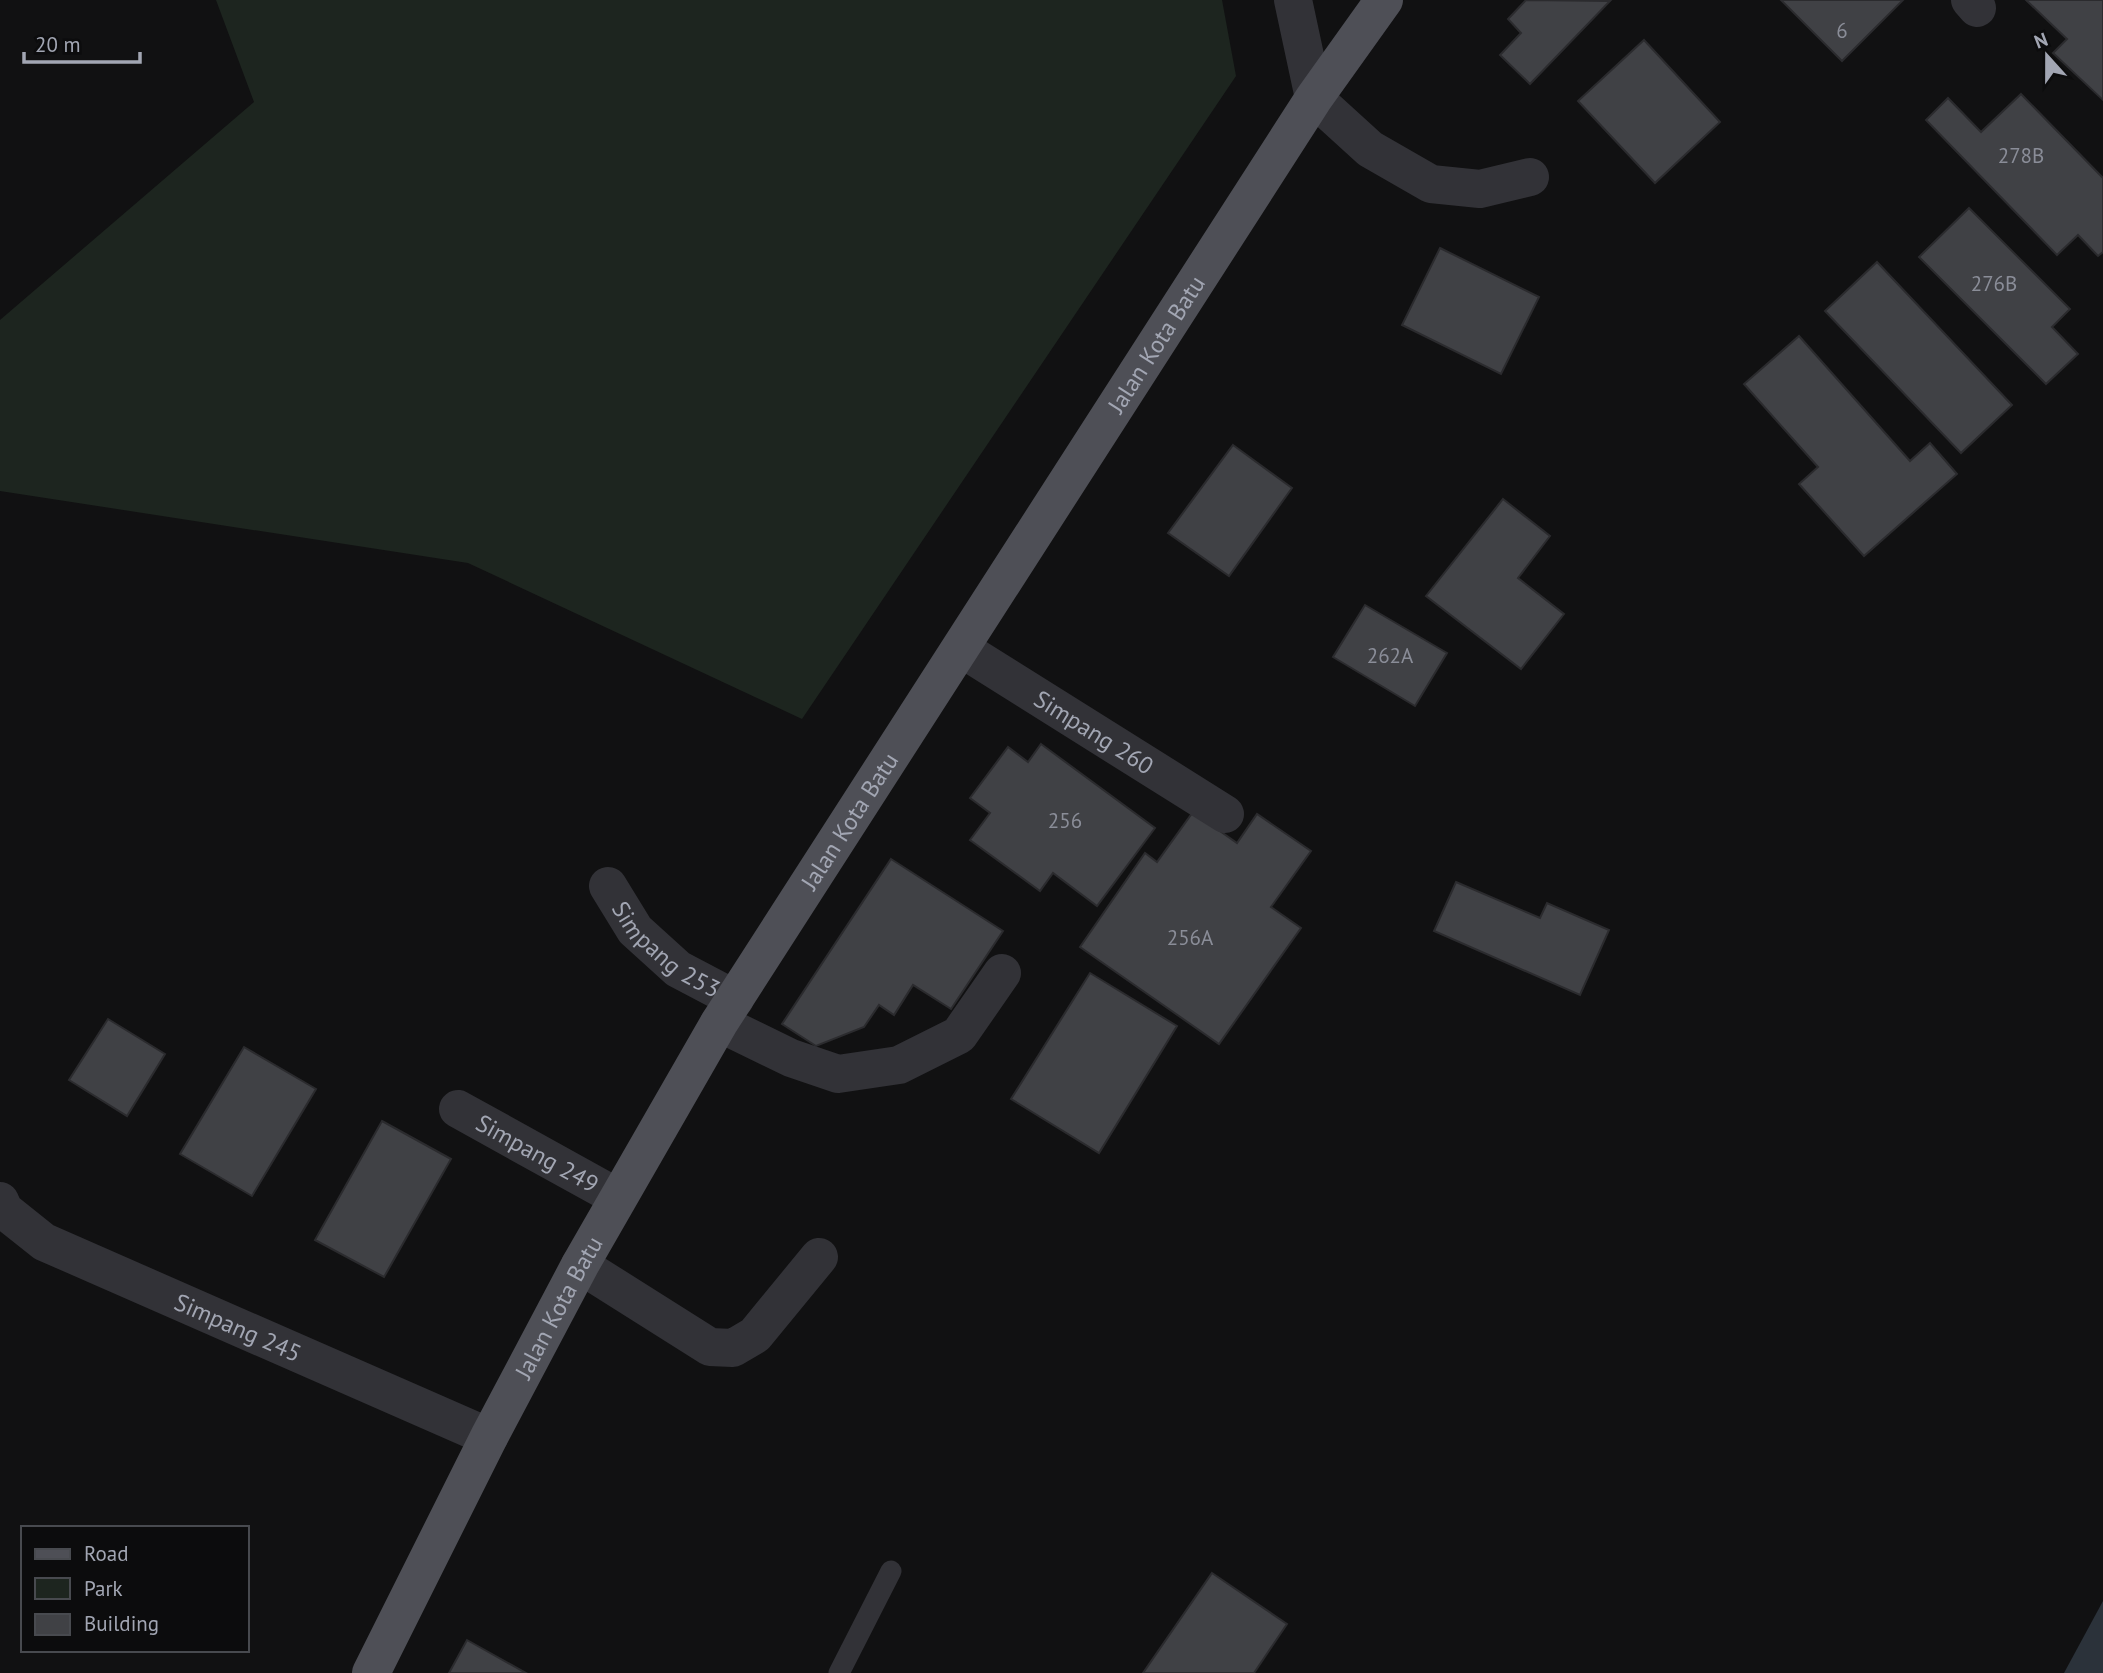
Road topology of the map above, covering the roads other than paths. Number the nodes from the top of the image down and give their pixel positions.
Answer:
1 (1293, 0) edge
2 (1384, 0) edge
3 (1314, 98) junction
4 (1530, 177) dead end
5 (962, 649) junction
6 (1225, 814) dead end
7 (608, 886) dead end
8 (1002, 973) dead end
9 (727, 1011) junction
10 (458, 1109) dead end
11 (617, 1198) junction
12 (0, 1200) edge
13 (819, 1256) dead end
14 (580, 1265) junction
15 (489, 1437) junction
16 (891, 1571) dead end
17 (371, 1673) edge
18 (839, 1673) edge

1 - 3 street
2 - 3 main road, Jalan Kota Batu
3 - 4 street
3 - 5 main road, Jalan Kota Batu
5 - 6 street, Simpang 260
5 - 9 main road, Jalan Kota Batu
7 - 9 street, Simpang 253
8 - 9 street, Simpang 253
9 - 11 main road, Jalan Kota Batu
10 - 11 street, Simpang 249
11 - 14 main road, Jalan Kota Batu
12 - 15 street, Simpang 245
13 - 14 street
14 - 15 main road, Jalan Kota Batu
15 - 17 main road, Jalan Kota Batu
16 - 18 lane

